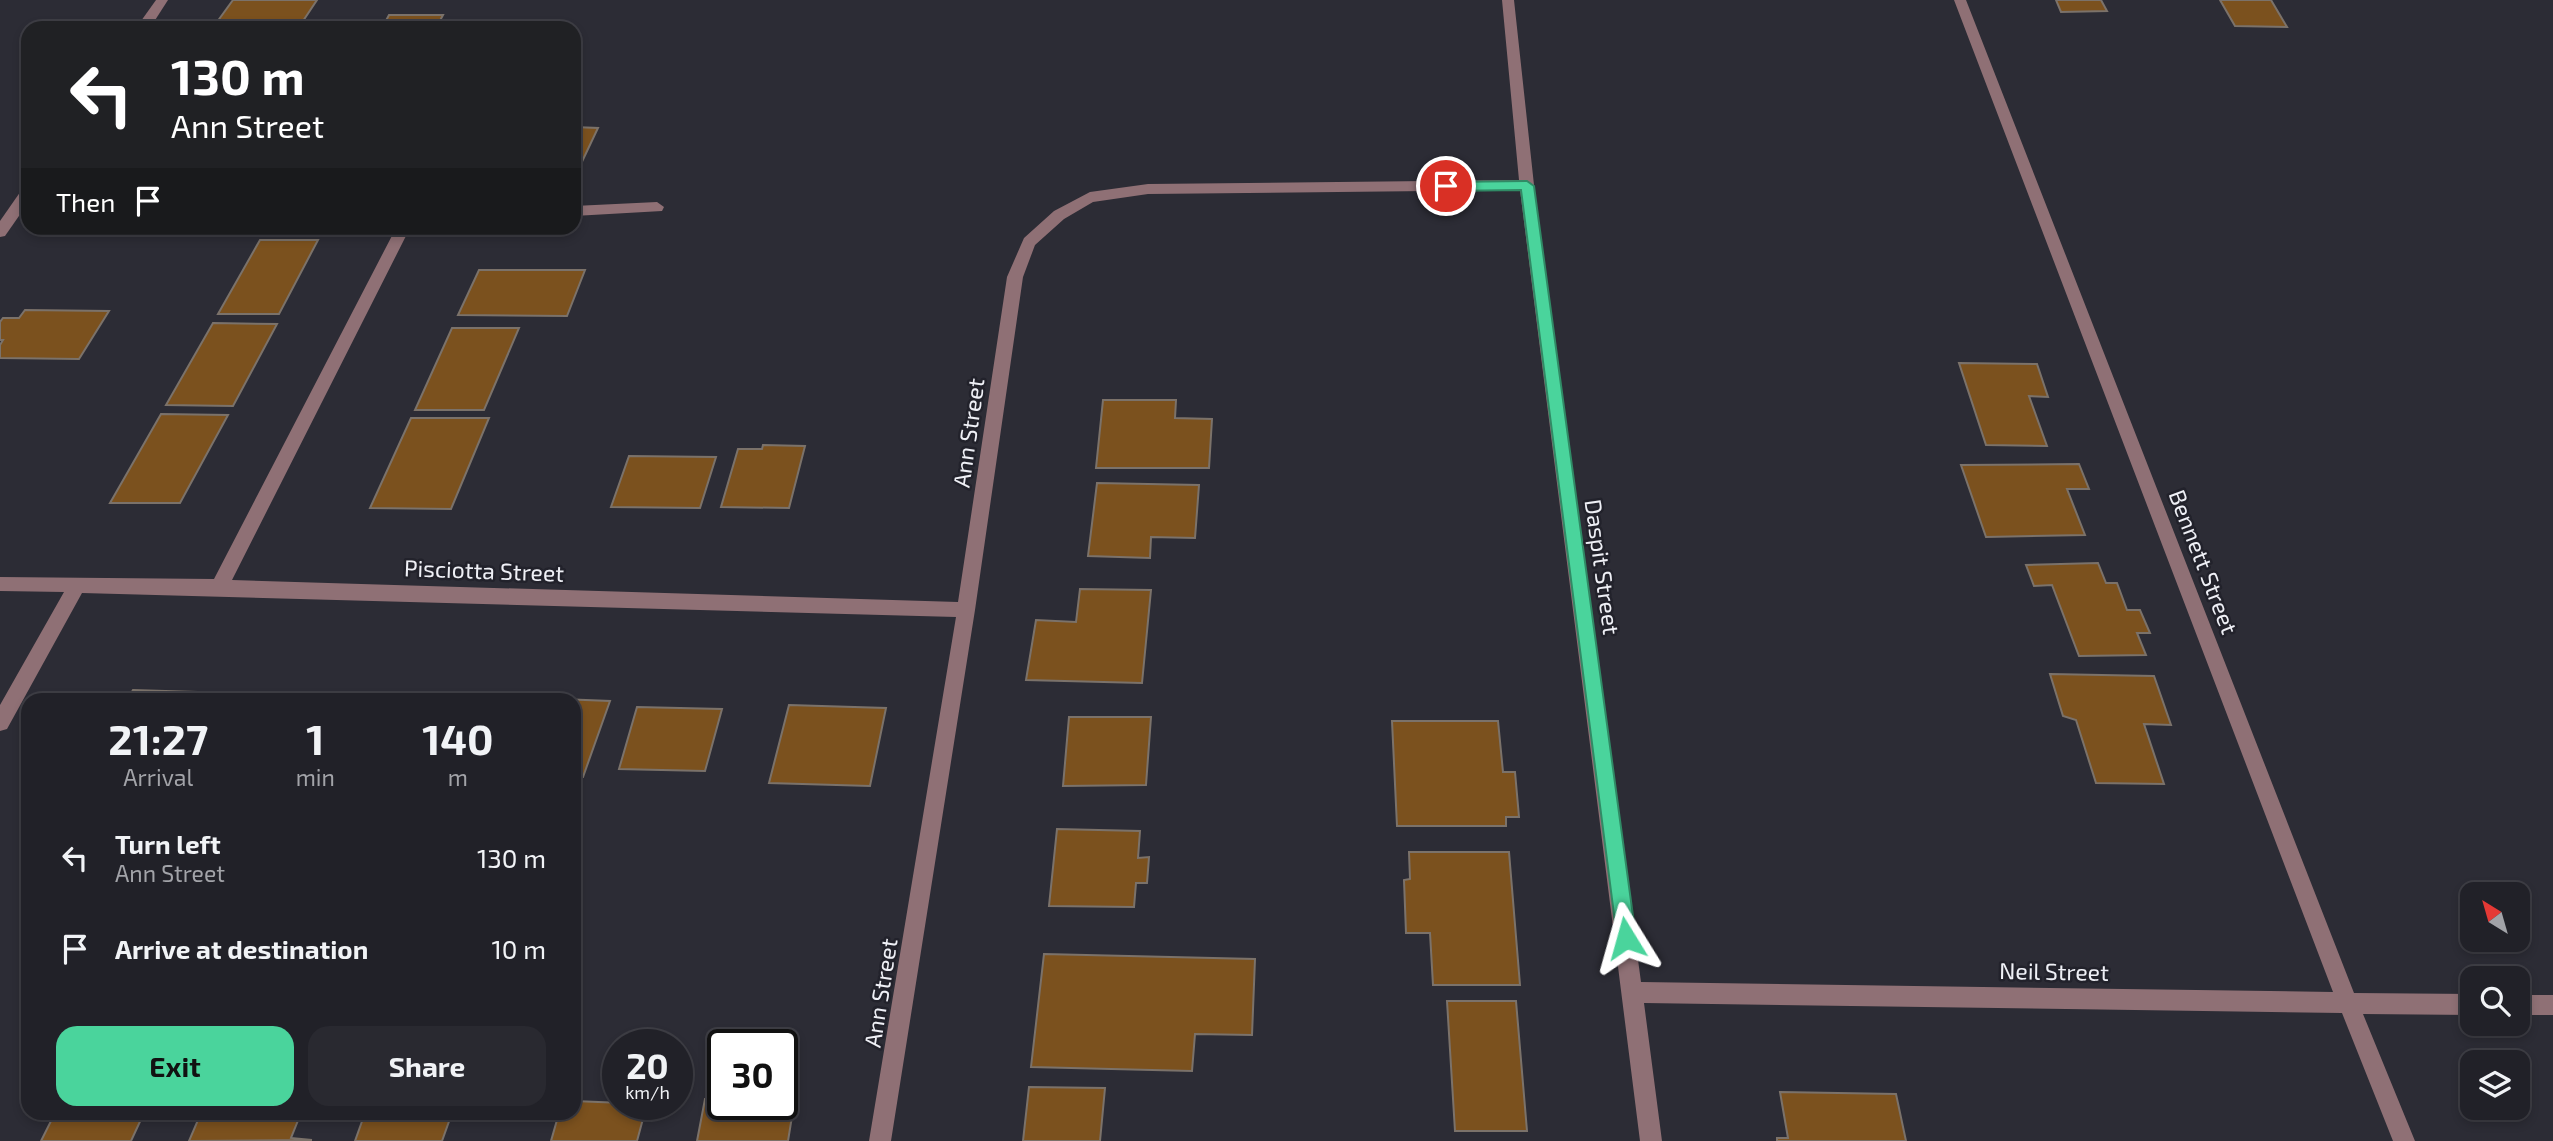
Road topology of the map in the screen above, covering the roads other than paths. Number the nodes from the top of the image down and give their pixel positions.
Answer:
1 (162, 0) edge
2 (1508, 0) edge
3 (1960, 0) edge
4 (148, 21) edge
5 (1527, 186) junction
6 (21, 202) edge
7 (656, 207) dead end
8 (581, 211) edge
9 (0, 232) edge
10 (399, 235) edge
11 (0, 584) edge
12 (77, 585) junction
13 (219, 587) junction
14 (966, 610) junction
15 (0, 723) edge
16 (1633, 992) junction
17 (2348, 1003) junction
18 (2460, 1004) edge
19 (2530, 1005) edge
20 (2553, 1006) edge
21 (880, 1141) edge
22 (1651, 1141) edge
23 (2404, 1141) edge

1 - 4 street
2 - 5 street, Daspit Street
3 - 17 street, Bennett Street
5 - 14 street, Ann Street
5 - 16 street, Daspit Street
6 - 9 street
7 - 8 street
10 - 13 street
11 - 12 street, Pisciotta Street
12 - 13 street, Pisciotta Street
12 - 15 street
13 - 14 street, Pisciotta Street
14 - 21 street, Ann Street
16 - 17 street, Neil Street
16 - 22 street, Daspit Street
17 - 18 street, Neil Street
17 - 23 street, Bennett Street
19 - 20 street

